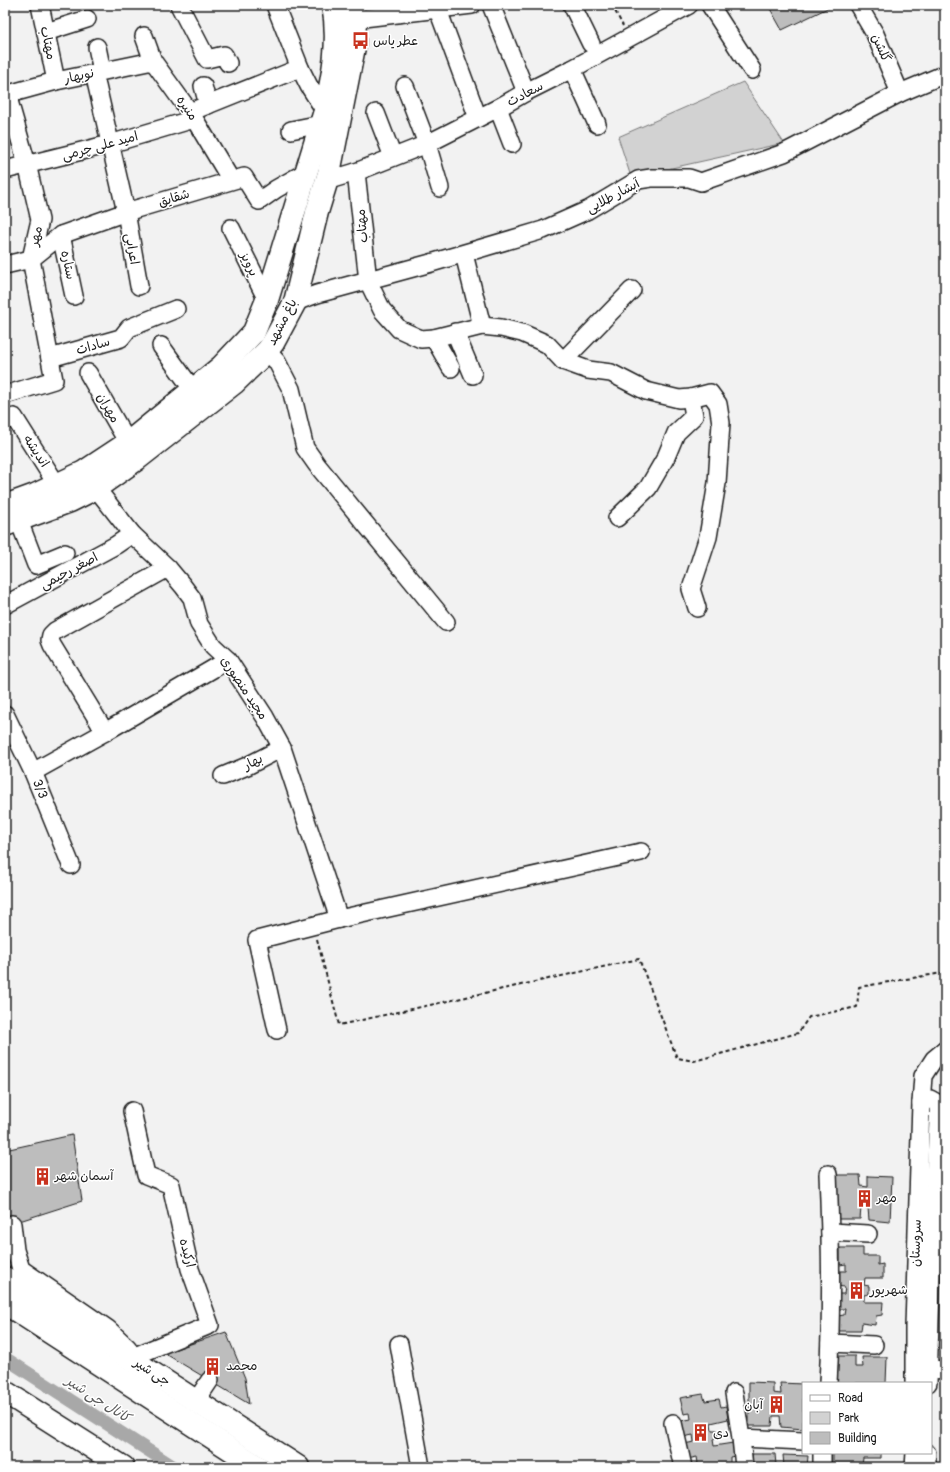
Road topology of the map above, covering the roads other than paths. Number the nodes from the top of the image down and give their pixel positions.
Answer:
1 (40, 5) edge
2 (180, 5) edge
3 (276, 5) edge
4 (333, 5) edge
5 (472, 5) edge
6 (491, 5) edge
7 (572, 5) edge
8 (689, 5) edge
9 (710, 5) edge
10 (858, 5) edge
11 (444, 8) edge
12 (388, 10) edge
13 (667, 10) edge
14 (353, 12) edge
15 (87, 19) dead end
16 (46, 32) junction
17 (144, 36) dead end
18 (591, 44) dead end
19 (97, 47) dead end
20 (153, 61) junction
21 (228, 63) dead end
22 (300, 68) junction
23 (572, 70) junction
24 (752, 70) dead end
25 (98, 72) junction
26 (945, 74) edge
27 (56, 81) junction
28 (203, 86) dead end
29 (320, 86) junction
30 (406, 86) dead end
31 (526, 92) junction
32 (900, 93) junction
33 (6, 94) edge
34 (208, 105) junction
35 (498, 108) junction
36 (376, 113) dead end
37 (192, 116) junction
38 (323, 118) junction
39 (478, 118) junction
40 (597, 124) dead end
41 (291, 130) dead end
42 (110, 144) junction
43 (427, 144) junction
44 (512, 144) dead end
45 (331, 157) junction
46 (393, 157) junction
47 (27, 164) junction
48 (5, 170) edge
49 (306, 172) junction
50 (356, 172) junction
51 (232, 180) junction
52 (326, 181) junction
53 (440, 188) dead end
54 (296, 207) junction
55 (126, 212) junction
56 (317, 212) junction
57 (231, 228) dead end
58 (61, 235) junction
59 (286, 239) junction
60 (308, 246) junction
61 (464, 254) junction
62 (31, 258) junction
63 (5, 265) edge
64 (368, 280) junction
65 (139, 286) dead end
66 (632, 290) dead end
67 (74, 296) dead end
68 (267, 300) junction
69 (294, 302) junction
70 (176, 309) dead end
71 (482, 326) junction
72 (456, 332) junction
73 (434, 338) junction
74 (161, 346) dead end
75 (267, 351) junction
76 (50, 358) junction
77 (563, 361) junction
78 (451, 368) dead end
79 (88, 374) dead end
80 (473, 375) dead end
81 (192, 390) junction
82 (5, 394) edge
83 (691, 398) junction
84 (14, 417) dead end
85 (128, 443) junction
86 (57, 485) junction
87 (96, 488) junction
88 (10, 517) edge
89 (617, 518) dead end
90 (132, 534) junction
91 (65, 553) dead end
92 (168, 568) junction
93 (5, 605) edge
94 (697, 608) dead end
95 (446, 622) dead end
96 (228, 660) junction
97 (5, 714) edge
98 (105, 732) junction
99 (282, 748) junction
100 (33, 772) junction
101 (223, 776) dead end
102 (641, 852) dead end
103 (71, 865) dead end
104 (339, 919) junction
105 (277, 1030) dead end
106 (945, 1050) edge
107 (920, 1103) junction
108 (132, 1111) dead end
109 (828, 1174) dead end
110 (939, 1196) edge
111 (12, 1224) dead end
112 (830, 1232) junction
113 (868, 1234) dead end
114 (10, 1253) edge
115 (15, 1278) edge
116 (5, 1303) edge
117 (830, 1343) junction
118 (399, 1344) dead end
119 (874, 1345) dead end
120 (130, 1358) junction
121 (934, 1374) edge
122 (210, 1380) dead end
123 (828, 1382) edge
124 (914, 1382) edge
125 (5, 1392) edge
126 (734, 1392) dead end
127 (196, 1401) junction
128 (673, 1423) dead end
129 (741, 1438) junction
130 (802, 1441) edge
131 (822, 1454) edge
132 (915, 1454) edge
133 (927, 1454) edge
134 (122, 1467) edge
135 (258, 1467) edge
136 (298, 1467) edge
137 (421, 1467) edge
138 (684, 1467) edge
139 (744, 1467) edge
140 (822, 1467) edge
141 (914, 1467) edge
142 (927, 1467) edge

1 - 16 street, مهتاب
2 - 21 street
3 - 22 street
4 - 29 main road, باغ مشهد
5 - 11 street
6 - 31 street
7 - 18 street
8 - 13 street, سعادت
9 - 24 street
10 - 32 street, گلشن
11 - 12 street
11 - 39 street
12 - 14 street
13 - 23 street, سعادت
14 - 45 main road, باغ مشهد
15 - 16 street
16 - 27 street, مهتاب
17 - 20 street, منیره
19 - 25 street, اعرابی
20 - 25 street, نوبهار
20 - 37 street, منیره
22 - 29 street
22 - 34 street
23 - 31 street, سعادت
23 - 40 street
25 - 27 street, نوبهار
25 - 42 street, اعرابی
26 - 32 street, آبشار طلایی
27 - 33 street, نوبهار
28 - 34 street
29 - 38 main road, باغ مشهد
30 - 43 street
31 - 35 street, سعادت
32 - 61 street, آبشار طلایی
33 - 47 street, مهر
34 - 37 street
35 - 39 street, سعادت
35 - 44 street
36 - 46 street
37 - 42 street, امید علی چرمی
37 - 51 street, منیره
38 - 41 street
38 - 49 main road, باغ مشهد
39 - 43 street, سعادت
42 - 47 street, امید علی چرمی
42 - 55 street, اعرابی
43 - 46 street, سعادت
43 - 53 street
45 - 50 street
45 - 52 main road, باغ مشهد
46 - 50 street, سعادت
47 - 48 street, امید علی چرمی
47 - 62 street, مهر
49 - 51 street, شقایق
49 - 54 main road, باغ مشهد
50 - 52 street, سعادت
50 - 64 street, مهتاب
51 - 55 street, شقایق
52 - 56 main road, باغ مشهد
54 - 56 main road
54 - 59 main road, باغ مشهد
55 - 58 street, شقایق
55 - 65 street, اعرابی
56 - 60 main road, باغ مشهد
57 - 68 street, پرویز
58 - 62 street, شقایق
58 - 67 street, ستاره
59 - 60 main road
59 - 68 main road, باغ مشهد
60 - 69 main road, باغ مشهد
61 - 64 street, آبشار طلایی
61 - 71 street
62 - 63 street
62 - 76 street, مهر
64 - 69 street, آبشار طلایی
64 - 73 street, مهتاب
66 - 77 street
68 - 81 main road, باغ مشهد
69 - 75 main road, باغ مشهد
70 - 76 street, سادات
71 - 72 street
71 - 77 street
72 - 73 street
72 - 80 street
73 - 78 street
74 - 81 street
75 - 87 main road, باغ مشهد
75 - 95 street
76 - 82 street, مهر
77 - 83 street
79 - 85 street, مهران
81 - 85 main road, باغ مشهد
83 - 89 street
83 - 94 street
84 - 86 street, اندیشه
85 - 86 main road, باغ مشهد
86 - 88 main road, باغ مشهد
87 - 88 main road, باغ مشهد
87 - 90 street, مجید منصوری
88 - 91 street
90 - 92 street, مجید منصوری
90 - 93 street, اصغر رحیمی
92 - 96 street, مجید منصوری
92 - 98 street
96 - 98 street
96 - 99 street, مجید منصوری
97 - 100 street, 3/3
98 - 100 street
99 - 101 street, بهار
99 - 104 street, مجید منصوری
100 - 103 street, 3/3
102 - 104 street
104 - 105 street
106 - 107 street, سروستان
107 - 110 street, سروستان
107 - 124 street, سروستان
108 - 120 street, ارکیده
109 - 112 street
110 - 121 street, سروستان
111 - 114 street
112 - 113 street
112 - 117 street
114 - 115 street
115 - 120 main road, جی شیر
116 - 135 main road, جی شیر
117 - 119 street
117 - 123 street
118 - 137 street
120 - 127 main road, جی شیر
122 - 127 street
125 - 134 main road
126 - 129 street
127 - 136 main road, جی شیر
128 - 138 street
129 - 130 street
129 - 139 street
131 - 140 street
132 - 141 street
133 - 142 street

